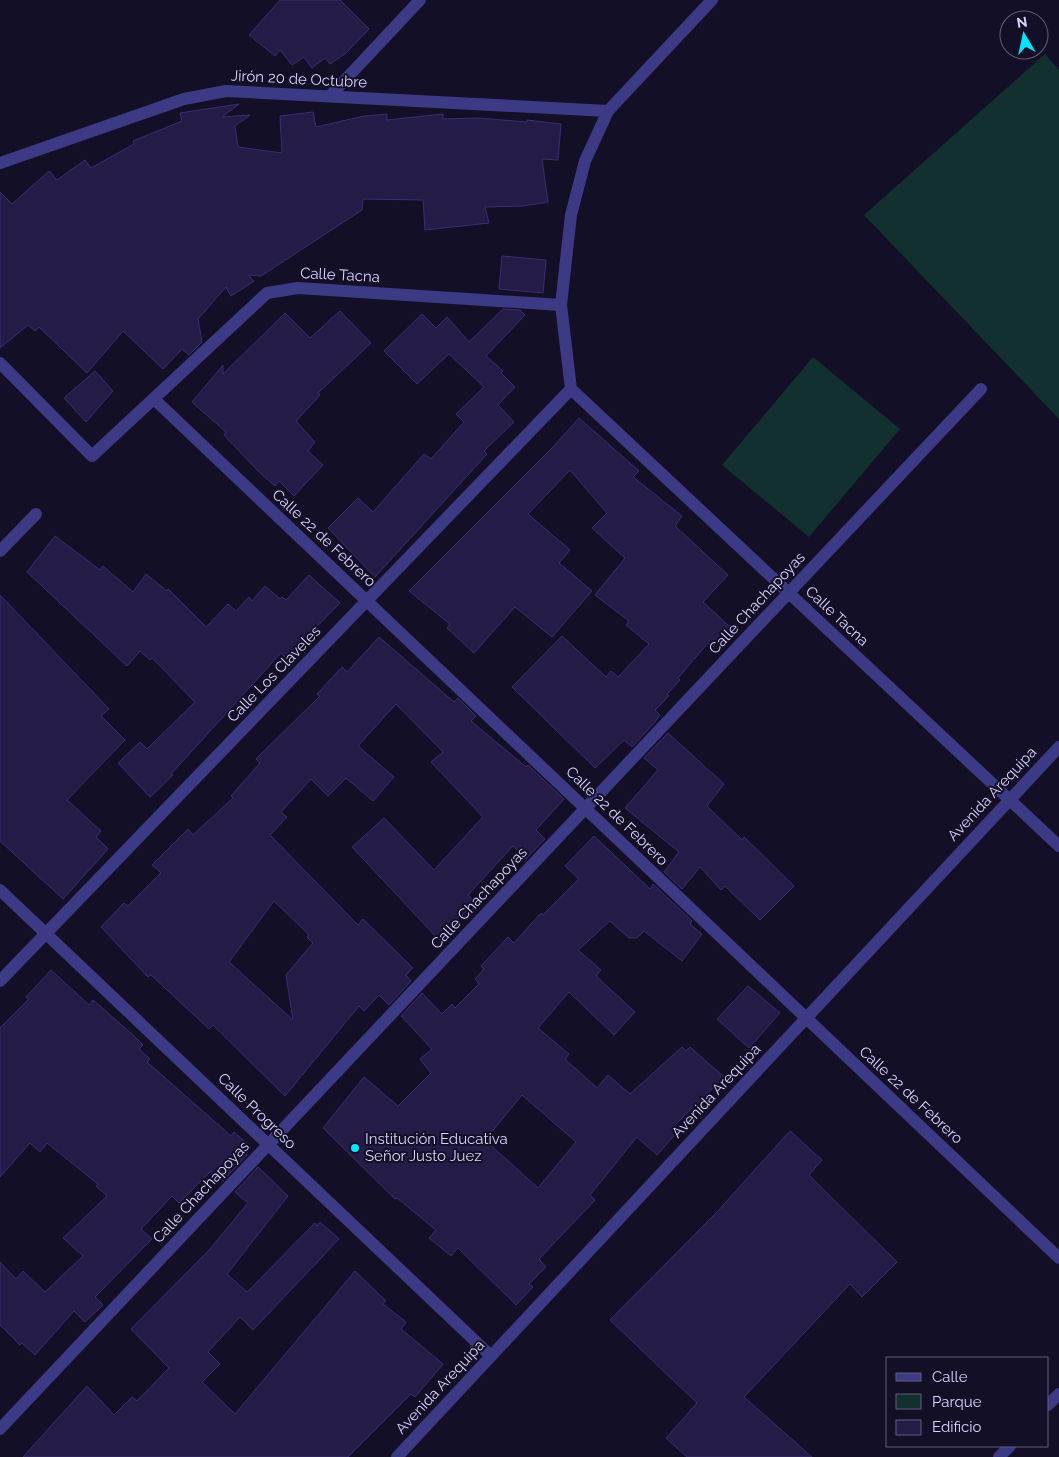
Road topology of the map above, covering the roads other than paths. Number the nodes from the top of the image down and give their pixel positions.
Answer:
1 (420, 0) edge
2 (712, 0) edge
3 (330, 96) junction
4 (608, 111) junction
5 (0, 163) edge
6 (561, 305) junction
7 (0, 363) edge
8 (571, 389) junction
9 (981, 389) dead end
10 (154, 399) junction
11 (36, 514) dead end
12 (0, 551) edge
13 (789, 593) junction
14 (366, 601) junction
15 (1059, 746) edge
16 (1010, 800) junction
17 (586, 808) junction
18 (1059, 846) edge
19 (0, 890) edge
20 (46, 934) junction
21 (0, 981) edge
22 (806, 1018) junction
23 (268, 1145) junction
24 (1059, 1258) edge
25 (491, 1356) junction
26 (1059, 1394) edge
27 (1049, 1405) edge
28 (0, 1429) edge
29 (1009, 1447) edge
30 (397, 1457) edge
31 (999, 1457) edge

1 - 3 street
2 - 4 street
3 - 4 street, Jirón 20 de Octubre
3 - 5 street, Jirón 20 de Octubre
4 - 6 street
6 - 8 street
6 - 10 street, Calle Tacna
7 - 10 street, Calle Tacna
8 - 13 street, Calle Tacna
8 - 14 street, Calle Los Claveles
9 - 13 street, Calle Chachapoyas
10 - 14 street, Calle 22 de Febrero
11 - 12 street
13 - 16 street, Calle Tacna
13 - 17 street, Calle Chachapoyas
14 - 17 street, Calle 22 de Febrero
14 - 20 street, Calle Los Claveles
15 - 16 street, Avenida Arequipa
16 - 18 street, Calle Tacna
16 - 22 street, Avenida Arequipa
17 - 22 street, Calle 22 de Febrero
17 - 23 street, Calle Chachapoyas
19 - 20 street, Calle Progreso
20 - 21 street, Calle Los Claveles
20 - 23 street, Calle Progreso
22 - 24 street, Calle 22 de Febrero
22 - 25 street, Avenida Arequipa
23 - 25 street, Calle Progreso
23 - 28 street, Calle Chachapoyas
25 - 30 street, Avenida Arequipa
26 - 27 street
29 - 31 street

